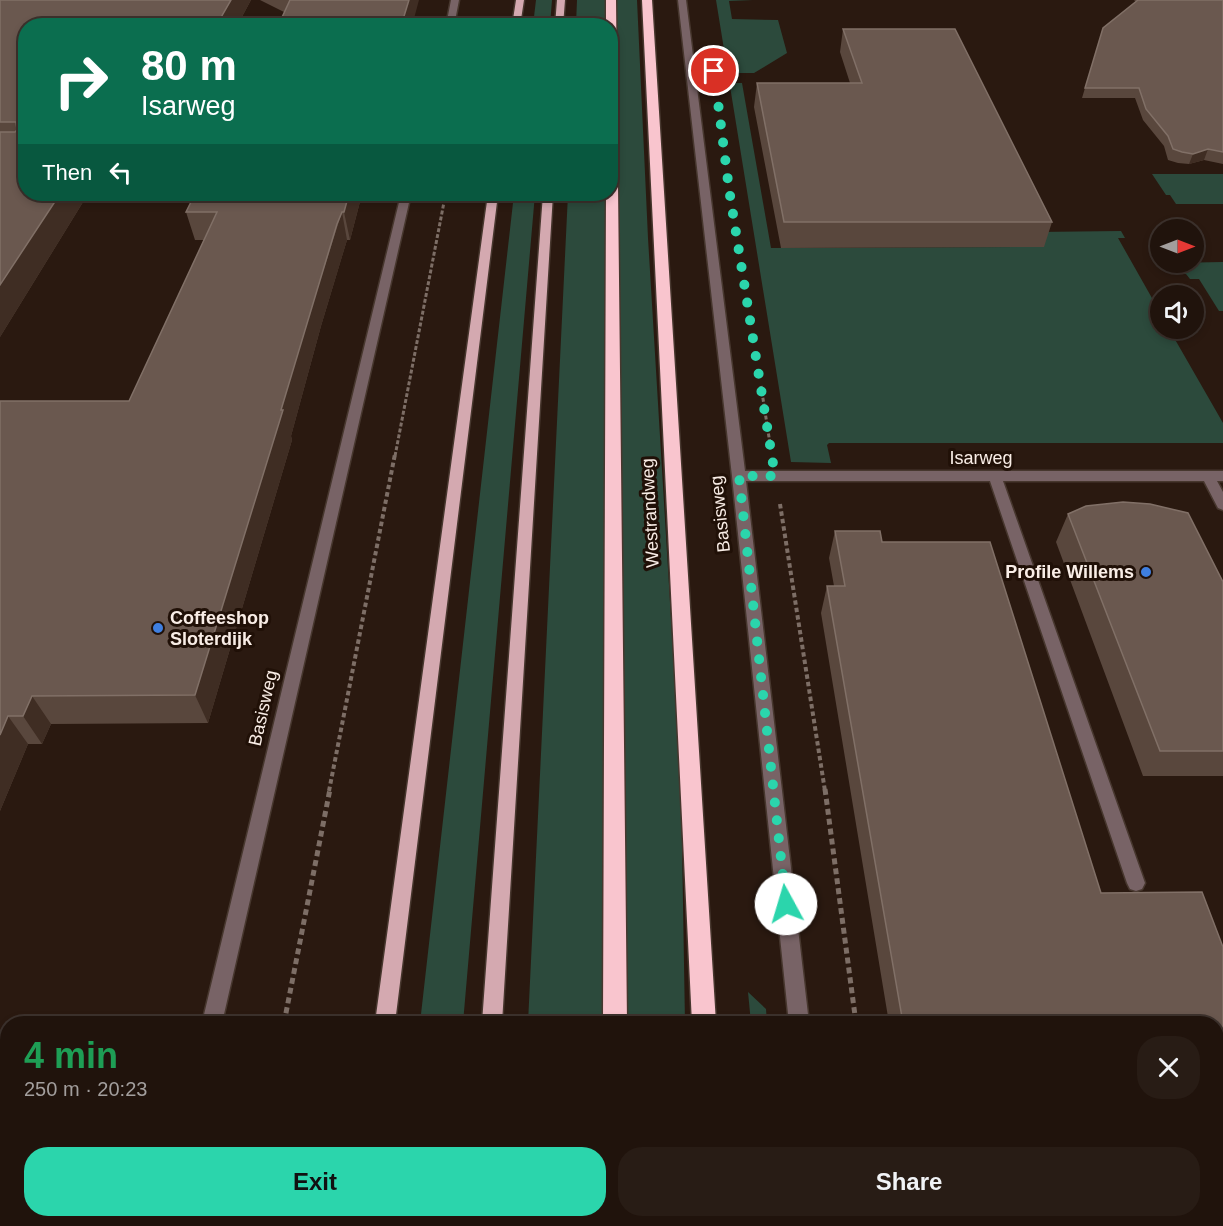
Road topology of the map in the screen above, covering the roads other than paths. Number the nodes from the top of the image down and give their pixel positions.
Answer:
1 (455, 0) edge
2 (520, 0) edge
3 (561, 0) edge
4 (611, 0) edge
5 (647, 0) edge
6 (682, 0) edge
7 (452, 18) edge
8 (517, 18) edge
9 (560, 18) edge
10 (611, 18) edge
11 (404, 201) edge
12 (492, 201) edge
13 (548, 201) edge
14 (612, 201) edge
15 (739, 476) junction
16 (995, 476) junction
17 (1208, 476) junction
18 (1223, 476) edge
19 (1223, 505) edge
20 (1136, 883) dead end
21 (214, 1016) edge
22 (386, 1016) edge
23 (492, 1016) edge
24 (615, 1016) edge
25 (704, 1016) edge
26 (798, 1016) edge

1 - 7 street
2 - 8 main road
3 - 9 main road
4 - 10 highway, Westrandweg
5 - 25 highway, Westrandweg
6 - 15 street, Basisweg
11 - 21 street, Basisweg
12 - 22 main road
13 - 23 main road
14 - 24 highway, Westrandweg
15 - 16 street, Isarweg
15 - 26 street, Basisweg
16 - 17 street, Isarweg
16 - 20 street
17 - 18 street, Isarweg
17 - 19 street

